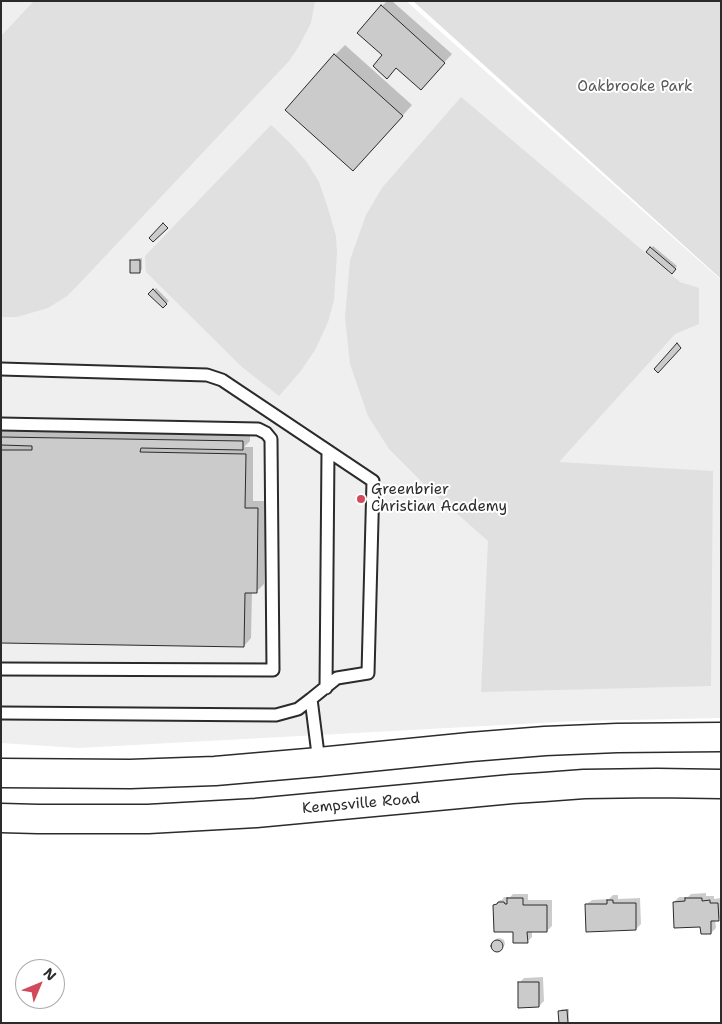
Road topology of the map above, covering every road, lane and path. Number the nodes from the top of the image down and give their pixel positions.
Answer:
1 (1, 369) edge
2 (1, 424) edge
3 (328, 451) junction
4 (1, 669) edge
5 (326, 688) junction
6 (311, 699) junction
7 (1, 713) edge
8 (721, 737) edge
9 (319, 762) junction
10 (1, 773) edge
11 (721, 784) edge
12 (1, 818) edge

1 - 3 lane
2 - 4 lane
3 - 5 lane
3 - 5 lane
5 - 6 lane
6 - 7 lane
6 - 9 lane
8 - 9 main road
9 - 10 main road
11 - 12 main road, Kempsville Road

